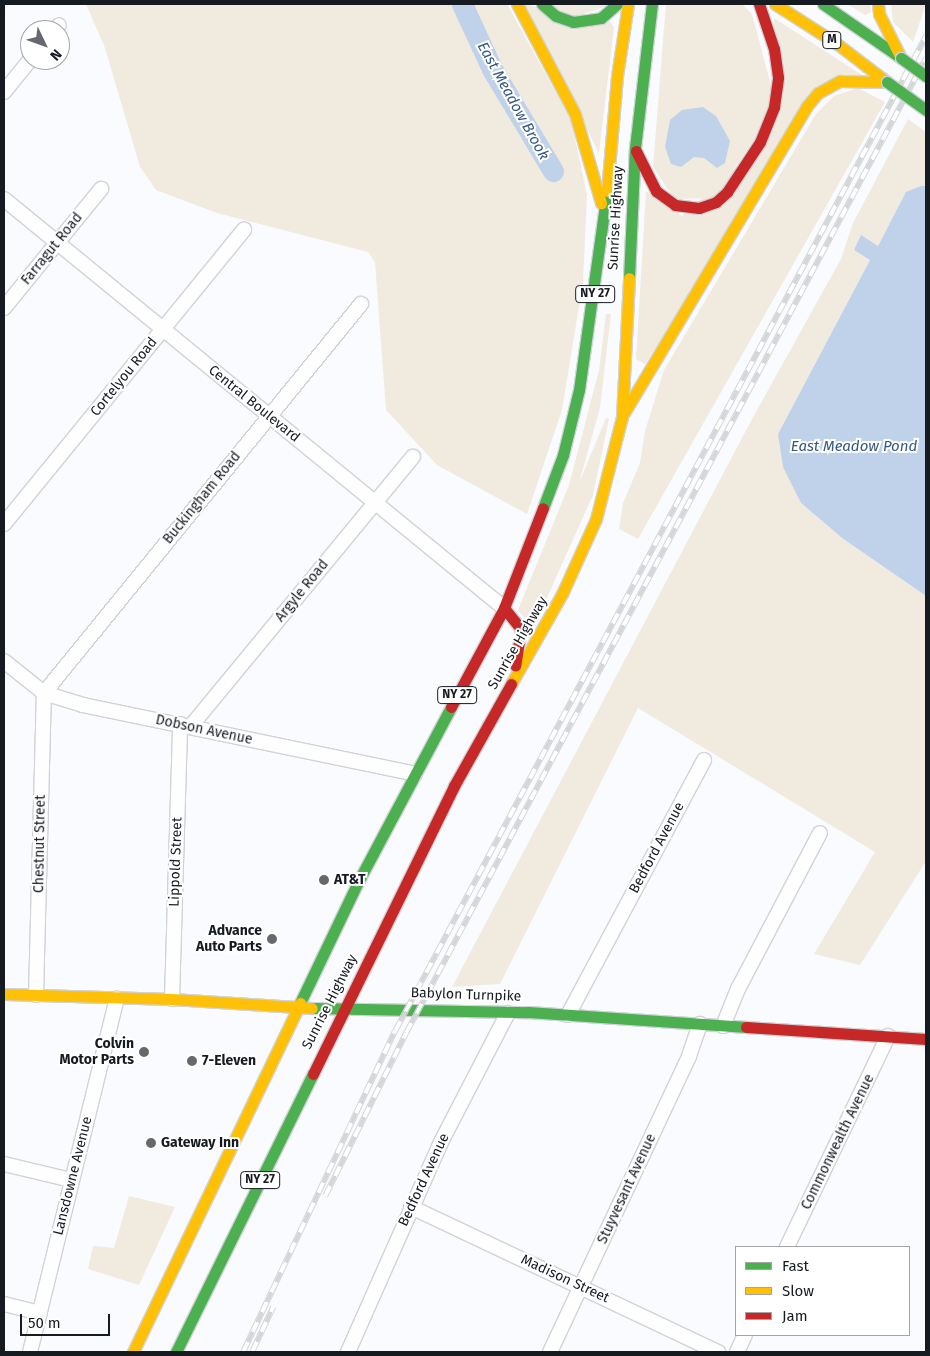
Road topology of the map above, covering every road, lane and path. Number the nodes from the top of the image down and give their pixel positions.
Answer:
1 (516, 4) edge
2 (542, 4) edge
3 (617, 4) edge
4 (628, 4) edge
5 (652, 4) edge
6 (759, 4) edge
7 (775, 4) edge
8 (823, 4) edge
9 (878, 4) edge
10 (902, 58) junction
11 (22, 70) edge
12 (926, 76) edge
13 (887, 82) junction
14 (4, 92) edge
15 (926, 110) edge
16 (635, 148) junction
17 (101, 189) dead end
18 (4, 199) edge
19 (605, 217) junction
20 (244, 230) dead end
21 (57, 243) junction
22 (361, 304) dead end
23 (4, 308) edge
24 (163, 330) junction
25 (269, 416) junction
26 (622, 417) junction
27 (413, 456) dead end
28 (374, 504) junction
29 (4, 524) edge
30 (504, 608) junction
31 (4, 661) edge
32 (508, 690) junction
33 (44, 693) junction
34 (186, 725) junction
35 (704, 760) dead end
36 (415, 774) junction
37 (820, 832) dead end
38 (4, 994) edge
39 (36, 995) junction
40 (117, 999) junction
41 (172, 999) junction
42 (296, 1008) junction
43 (344, 1009) junction
44 (508, 1013) junction
45 (568, 1015) junction
46 (700, 1024) junction
47 (723, 1026) junction
48 (888, 1036) junction
49 (926, 1038) edge
50 (4, 1164) edge
51 (72, 1180) junction
52 (411, 1207) junction
53 (787, 1246) edge
54 (581, 1287) junction
55 (4, 1304) edge
56 (40, 1313) junction
57 (745, 1336) edge
58 (30, 1352) edge
59 (133, 1352) edge
60 (176, 1352) edge
61 (348, 1352) edge
62 (550, 1352) edge
63 (718, 1352) edge
64 (737, 1352) edge

1 - 19 main road
2 - 3 main road
4 - 19 main road, Sunrise Highway / NY 27
5 - 16 main road, Sunrise Highway / NY 27
6 - 16 main road
7 - 13 main road, M
8 - 10 main road, M
9 - 10 main road
10 - 12 main road, M, bridge
11 - 14 street
13 - 15 main road, M, bridge
13 - 26 main road
16 - 26 main road, Sunrise Highway / NY 27
17 - 21 street, Farragut Road
18 - 21 street, Central Boulevard
19 - 30 main road, Sunrise Highway / NY 27
20 - 24 street, Cortelyou Road
21 - 23 street, Farragut Road
21 - 24 street, Central Boulevard
22 - 25 street, Buckingham Road
24 - 25 street, Central Boulevard
24 - 29 street, Cortelyou Road
25 - 28 street, Central Boulevard
25 - 33 street, Buckingham Road
26 - 32 main road, Sunrise Highway / NY 27
27 - 28 street, Argyle Road
28 - 30 street, Central Boulevard
28 - 34 street, Argyle Road
30 - 32 main road
30 - 36 main road, Sunrise Highway / NY 27
31 - 33 street, Dobson Avenue
32 - 43 main road, Sunrise Highway / NY 27
33 - 34 street, Dobson Avenue
33 - 39 street, Chestnut Street
34 - 36 street, Dobson Avenue
34 - 41 street, Lippold Street
35 - 45 street, Bedford Avenue
36 - 42 main road, Sunrise Highway / NY 27
37 - 47 street
38 - 39 main road, Babylon Turnpike
39 - 40 main road, Babylon Turnpike
40 - 41 main road, Babylon Turnpike
40 - 51 street, Lansdowne Avenue
41 - 42 main road, Babylon Turnpike
42 - 43 main road, Babylon Turnpike
42 - 59 main road, Sunrise Highway / NY 27
43 - 44 main road, Babylon Turnpike
43 - 60 main road, Sunrise Highway / NY 27
44 - 45 main road, Babylon Turnpike
44 - 52 street, Bedford Avenue
45 - 46 main road, Babylon Turnpike
46 - 47 main road, Babylon Turnpike
46 - 54 street, Stuyvesant Avenue
47 - 48 main road, Babylon Turnpike
48 - 49 main road, Babylon Turnpike
48 - 53 street, Commonwealth Avenue
50 - 51 street
51 - 56 street, Lansdowne Avenue
52 - 54 street, Madison Street
52 - 61 street, Bedford Avenue
54 - 62 street, Stuyvesant Avenue
54 - 63 street, Madison Street
55 - 56 street
56 - 58 street, Lansdowne Avenue
57 - 64 street

